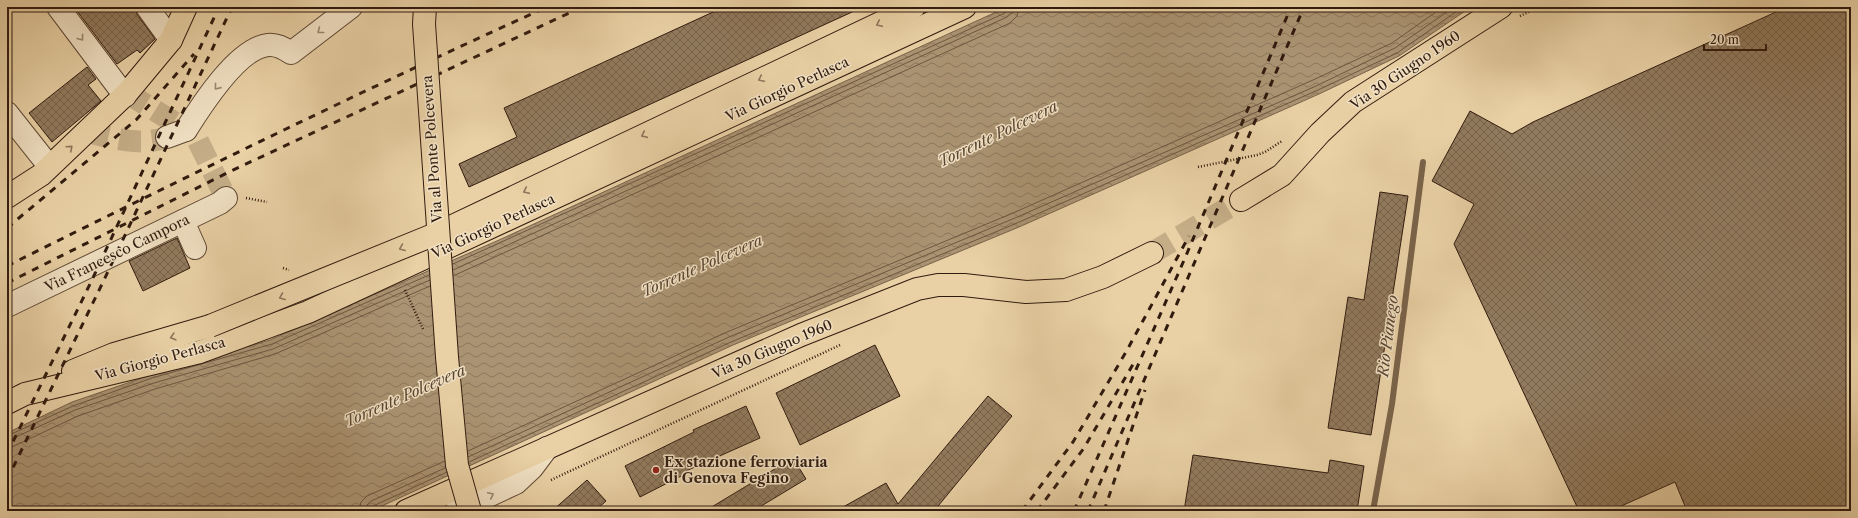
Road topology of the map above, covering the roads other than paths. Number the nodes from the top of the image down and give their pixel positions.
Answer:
1 (58, 7) edge
2 (147, 7) edge
3 (186, 7) edge
4 (351, 7) edge
5 (425, 7) edge
6 (914, 7) edge
7 (965, 7) edge
8 (1501, 7) edge
9 (171, 40) junction
10 (125, 96) junction
11 (7, 113) edge
12 (181, 133) tunnel mouth
13 (49, 166) junction
14 (7, 197) edge
15 (234, 198) road end
16 (1241, 200) tunnel mouth
17 (183, 221) junction
18 (438, 233) junction
19 (195, 248) dead end
20 (1152, 253) tunnel mouth
21 (7, 306) edge
22 (16, 399) edge
23 (547, 448) junction
24 (406, 511) edge
25 (456, 511) edge
26 (470, 511) edge

1 -> 10 street
2 - 9 street
3 - 9 main road
4 -> 12 street
5 - 18 main road, Via al Ponte Polcevera, bridge
6 -> 18 main road
7 - 22 main road, Via Giorgio Perlasca
8 - 16 main road, Via 30 Giugno 1960
9 - 10 main road
13 -> 10 main road
11 - 13 street
13 - 14 main road
15 - 17 street, Via Francesco Campora
17 - 19 street
17 - 21 street, Via Francesco Campora
18 -> 22 main road, bridge
18 - 26 main road, Via al Ponte Polcevera, bridge
20 - 23 main road, Via 30 Giugno 1960
23 - 24 main road, Via 30 Giugno 1960
25 -> 23 street

